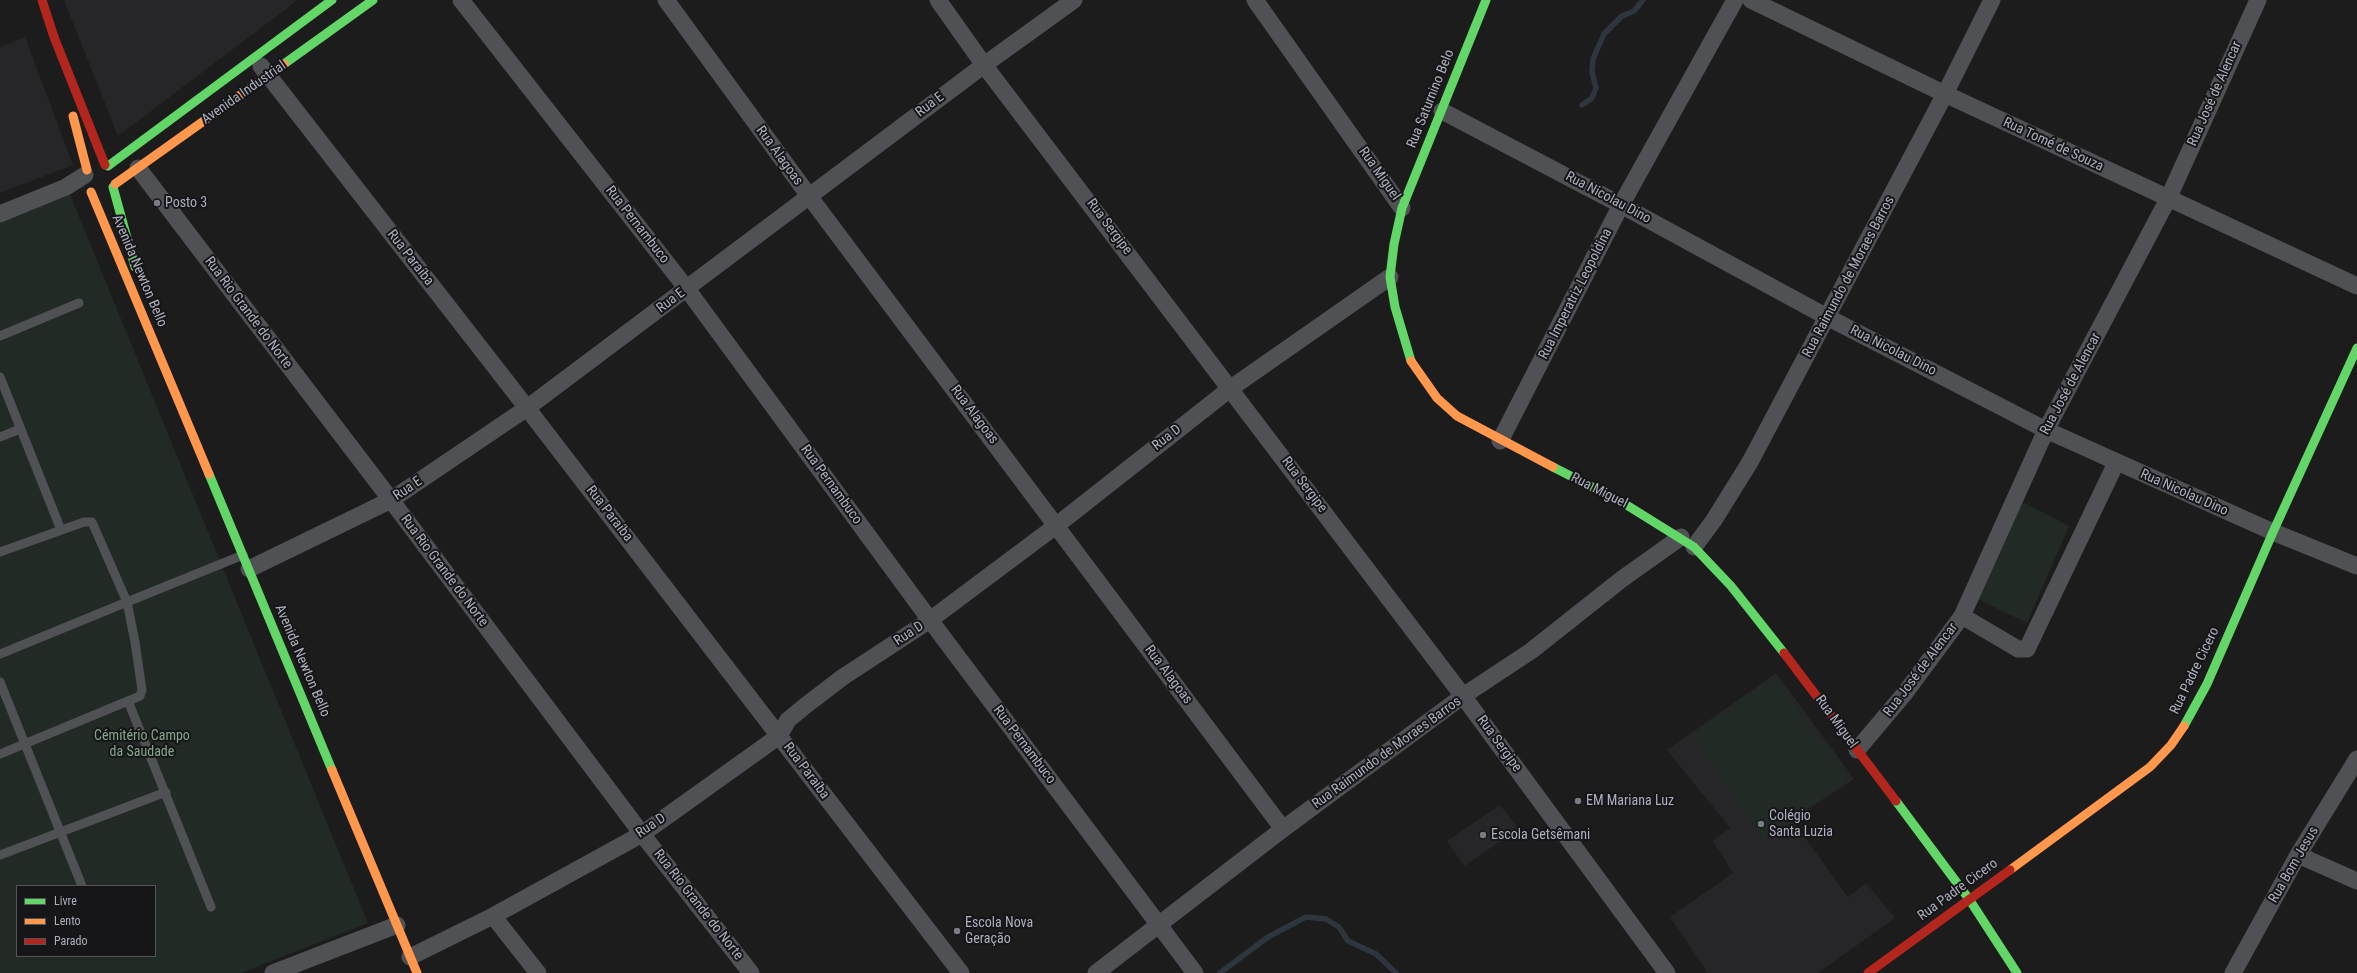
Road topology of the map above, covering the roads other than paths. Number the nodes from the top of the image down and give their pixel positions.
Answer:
1 (42, 0) edge
2 (332, 0) edge
3 (373, 0) edge
4 (461, 0) edge
5 (666, 0) edge
6 (938, 0) edge
7 (1074, 0) edge
8 (1255, 0) edge
9 (1486, 0) edge
10 (1735, 0) edge
11 (1751, 0) edge
12 (1992, 0) edge
13 (2258, 0) edge
14 (54, 37) junction
15 (254, 57) junction
16 (984, 65) junction
17 (268, 76) junction
18 (1945, 94) junction
19 (1442, 111) junction
20 (106, 165) junction
21 (138, 168) junction
22 (98, 186) junction
23 (809, 196) junction
24 (2168, 199) junction
25 (1621, 205) junction
26 (1402, 208) junction
27 (0, 214) edge
28 (1390, 277) junction
29 (2357, 286) edge
30 (687, 289) junction
31 (79, 303) dead end
32 (1827, 317) junction
33 (0, 336) edge
34 (2357, 348) edge
35 (161, 361) junction
36 (0, 377) edge
37 (1231, 388) junction
38 (527, 408) junction
39 (20, 429) junction
40 (2046, 430) junction
41 (0, 437) edge
42 (1500, 441) junction
43 (2116, 463) junction
44 (392, 500) junction
45 (1057, 525) junction
46 (61, 530) junction
47 (2273, 532) junction
48 (1687, 542) junction
49 (0, 552) edge
50 (246, 562) junction
51 (2357, 566) edge
52 (127, 602) junction
53 (1962, 616) junction
54 (930, 620) junction
55 (0, 654) edge
56 (0, 682) edge
57 (1463, 696) junction
58 (128, 701) junction
59 (779, 736) junction
60 (24, 744) junction
61 (1857, 750) junction
62 (0, 754) edge
63 (2357, 759) edge
64 (166, 792) junction
65 (1283, 829) junction
66 (61, 832) junction
67 (642, 834) junction
68 (0, 855) edge
69 (2298, 855) junction
70 (2357, 881) edge
71 (82, 885) edge
72 (1969, 899) junction
73 (211, 907) dead end
74 (493, 916) junction
75 (1160, 924) junction
76 (397, 925) junction
77 (410, 957) junction
78 (1192, 968) edge
79 (273, 973) edge
80 (416, 973) edge
81 (538, 973) edge
82 (751, 973) edge
83 (961, 973) edge
84 (1096, 973) edge
85 (1668, 973) edge
86 (1868, 973) edge
87 (2017, 973) edge
88 (2233, 973) edge

1 - 14 street, Avenida Newton Bello
2 - 15 street, Avenida Industrial
3 - 17 street, Avenida Industrial
4 - 30 street, Rua Pernambuco
5 - 23 street, Rua Alagoas
6 - 16 street, Rua Sergipe
7 - 16 street, Rua E
8 - 26 street, Rua Miguel
9 - 19 street, Rua Saturnino Belo
10 - 25 street, Rua Imperatriz Leopoldina
11 - 18 street, Rua Tomé de Souza
12 - 18 street, Rua Raimundo de Moraes Barros
13 - 24 street, Rua José de Alencar
14 - 20 street, Avenida Newton Bello
14 - 22 street, Avenida Newton Bello
15 - 17 street, Rua Paraíba
15 - 20 street, Avenida Industrial
16 - 23 street, Rua E
16 - 37 street, Rua Sergipe
17 - 21 street, Avenida Industrial
17 - 38 street, Rua Paraíba
18 - 24 street, Rua Tomé de Souza
18 - 32 street, Rua Raimundo de Moraes Barros
19 - 25 street, Rua Nicolau Dino
19 - 26 street, Rua Saturnino Belo
20 - 22 street
20 - 22 street, Avenida Newton Bello
21 - 22 street, Avenida Industrial
21 - 44 street, Rua Rio Grande do Norte
22 - 27 street, Avenida Industrial
22 - 35 street, Avenida Newton Bello
22 - 35 street, Avenida Newton Bello
23 - 30 street, Rua E
23 - 45 street, Rua Alagoas
24 - 29 street, Rua Tomé de Souza
24 - 40 street, Rua José de Alencar
25 - 32 street, Rua Nicolau Dino
25 - 42 street, Rua Imperatriz Leopoldina
26 - 28 street, Rua Miguel
28 - 37 street, Rua D
28 - 42 street, Rua Miguel
30 - 38 street, Rua E
30 - 54 street, Rua Pernambuco
31 - 33 lane
32 - 40 street, Rua Nicolau Dino
32 - 48 street, Rua Raimundo de Moraes Barros
34 - 47 street, Rua Padre Cicero
35 - 50 street, Avenida Newton Bello
36 - 39 lane
37 - 45 street, Rua D
37 - 57 street, Rua Sergipe
38 - 44 street, Rua E
38 - 59 street, Rua Paraíba
39 - 41 lane
39 - 46 lane
40 - 43 street, Rua Nicolau Dino
40 - 53 street, Rua José de Alencar
42 - 48 street, Rua Miguel
43 - 47 street, Rua Nicolau Dino
43 - 53 street
44 - 50 street, Rua E
44 - 67 street, Rua Rio Grande do Norte
45 - 54 street, Rua D
45 - 65 street, Rua Alagoas
46 - 49 lane
46 - 52 lane
47 - 51 street, Rua Nicolau Dino
47 - 72 street, Rua Padre Cicero
48 - 57 street, Rua Raimundo de Moraes Barros
48 - 61 street, Rua Miguel
50 - 52 lane
50 - 76 street, Avenida Newton Bello
52 - 55 lane
52 - 58 lane
53 - 61 street, Rua José de Alencar
54 - 59 street, Rua D
54 - 75 street, Rua Pernambuco
56 - 60 lane
57 - 65 street, Rua Raimundo de Moraes Barros
57 - 85 street, Rua Sergipe
58 - 60 lane
58 - 64 lane
59 - 67 street, Rua D
59 - 83 street, Rua Paraíba
60 - 62 lane
60 - 66 lane
61 - 72 street, Rua Miguel
63 - 69 street, Rua Bom Jesus
64 - 66 lane
64 - 73 lane
65 - 75 street, Rua Raimundo de Moraes Barros
66 - 68 lane
66 - 71 lane
67 - 74 street, Rua D
67 - 82 street, Rua Rio Grande do Norte
69 - 70 street
69 - 88 street, Rua Bom Jesus
72 - 86 street, Rua Padre Cicero
72 - 87 street, Rua Miguel
74 - 77 street, Rua D
74 - 81 street
75 - 78 street, Rua Pernambuco
75 - 84 street, Rua Raimundo de Moraes Barros
76 - 77 street, Avenida Newton Bello
76 - 79 street
77 - 80 street, Avenida Newton Bello

